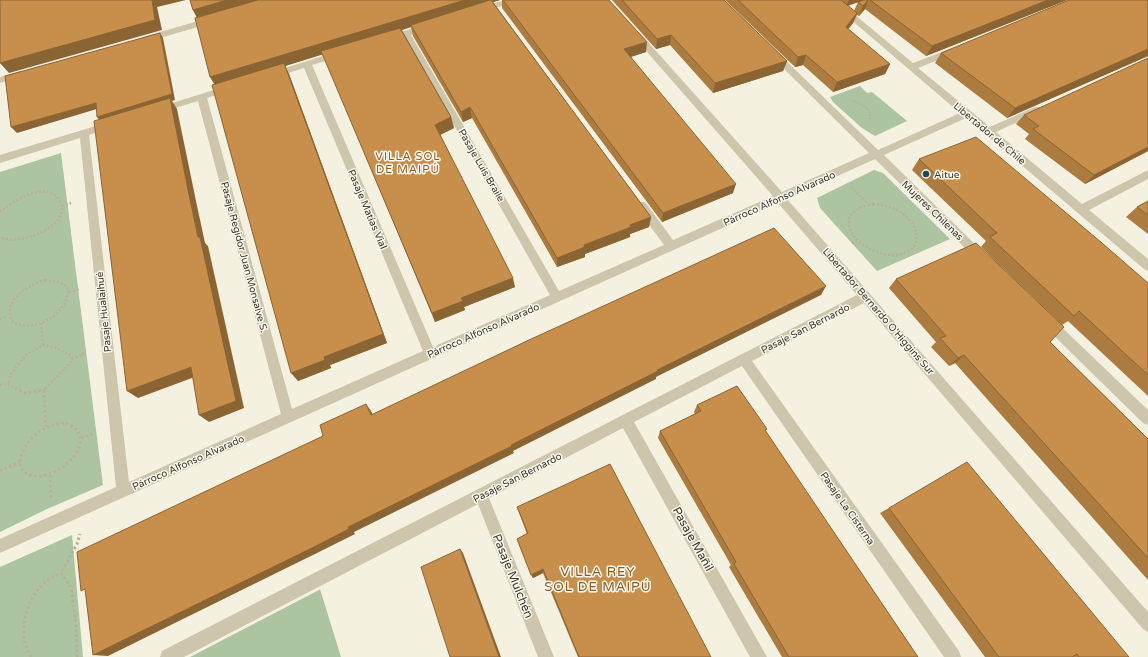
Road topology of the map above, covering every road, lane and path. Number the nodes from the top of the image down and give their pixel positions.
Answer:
1 (514, 0) edge
2 (832, 0) edge
3 (472, 13) edge
4 (222, 17) edge
5 (627, 23) edge
6 (435, 24) edge
7 (406, 33) junction
8 (383, 40) edge
9 (138, 41) edge
10 (763, 44) edge
11 (962, 47) edge
12 (345, 52) edge
13 (307, 64) junction
14 (911, 67) junction
15 (31, 71) edge
16 (262, 78) edge
17 (0, 80) edge
18 (240, 85) edge
19 (202, 97) junction
20 (1044, 106) edge
21 (150, 113) edge
22 (966, 114) junction
23 (121, 122) edge
24 (988, 132) junction
25 (84, 133) junction
26 (876, 155) junction
27 (0, 159) edge
28 (1148, 174) edge
29 (847, 183) dead end
30 (634, 196) edge
31 (780, 198) junction
32 (870, 205) junction
33 (1080, 210) junction
34 (0, 212) edge
35 (0, 237) edge
36 (857, 241) junction
37 (852, 243) dead end
38 (672, 246) junction
39 (1148, 266) edge
40 (991, 267) edge
41 (866, 296) junction
42 (558, 297) junction
43 (8, 316) junction
44 (1042, 316) edge
45 (0, 319) edge
46 (41, 323) junction
47 (43, 345) junction
48 (430, 354) junction
49 (744, 359) junction
50 (10, 381) junction
51 (0, 385) edge
52 (44, 390) junction
53 (288, 417) junction
54 (1148, 419) edge
55 (626, 420) junction
56 (46, 427) junction
57 (20, 462) junction
58 (0, 471) edge
59 (50, 475) junction
60 (123, 492) junction
61 (481, 495) junction
62 (51, 505) dead end
63 (90, 506) junction
64 (0, 546) edge
65 (61, 572) junction
66 (1148, 624) edge
67 (32, 657) edge
68 (77, 657) edge
69 (168, 657) edge
70 (546, 657) edge
71 (760, 657) edge
72 (952, 657) edge

1 - 3 street
2 - 14 street, Libertador de Chile
4 - 9 street
5 - 31 street, Libertador Bernardo O'Higgins Sur
6 - 7 street
7 - 8 street
7 - 42 street, Pasaje Luis Braile
10 - 26 street, Mujeres Chilenas
11 - 14 street
12 - 13 street
13 - 16 street
13 - 48 street, Pasaje Matías Vial
14 - 22 street, Libertador de Chile
15 - 17 street
18 - 19 street
19 - 21 street
19 - 53 street, Pasaje Regidor Juan Monsalve S.
20 - 24 street
22 - 24 street, Libertador de Chile
22 - 26 street, Párroco Alfonso Alvarado
23 - 25 street
24 - 33 street, Libertador de Chile
25 - 27 street
25 - 60 street, Pasaje Hualaihué
26 - 31 street, Párroco Alfonso Alvarado
26 - 40 street, Mujeres Chilenas
28 - 33 street
29 - 32 path
30 - 38 street
31 - 38 street, Párroco Alfonso Alvarado
31 - 41 street, Libertador Bernardo O'Higgins Sur
32 - 36 path
32 - 36 path
33 - 39 street, Libertador de Chile
34 - 35 path
36 - 37 path
38 - 42 street, Párroco Alfonso Alvarado
41 - 49 street, Pasaje San Bernardo
41 - 66 street, Libertador Bernardo O'Higgins Sur
42 - 48 street, Párroco Alfonso Alvarado
43 - 45 path
43 - 46 path
43 - 46 path
44 - 54 street
46 - 47 path
47 - 50 path
47 - 52 path
48 - 53 street, Párroco Alfonso Alvarado
49 - 55 street, Pasaje San Bernardo
49 - 72 street, Pasaje La Cisterna
50 - 51 path
50 - 52 path
52 - 56 path
53 - 60 street, Párroco Alfonso Alvarado
55 - 61 street, Pasaje San Bernardo
55 - 71 street, Pasaje Mañil
56 - 57 path
56 - 59 path
57 - 58 path
57 - 59 path
59 - 62 path
60 - 63 street, Párroco Alfonso Alvarado
61 - 69 street, Pasaje San Bernardo
61 - 70 street, Pasaje Mulchén
63 - 64 street, Párroco Alfonso Alvarado
63 - 65 path
65 - 67 path
65 - 68 path

